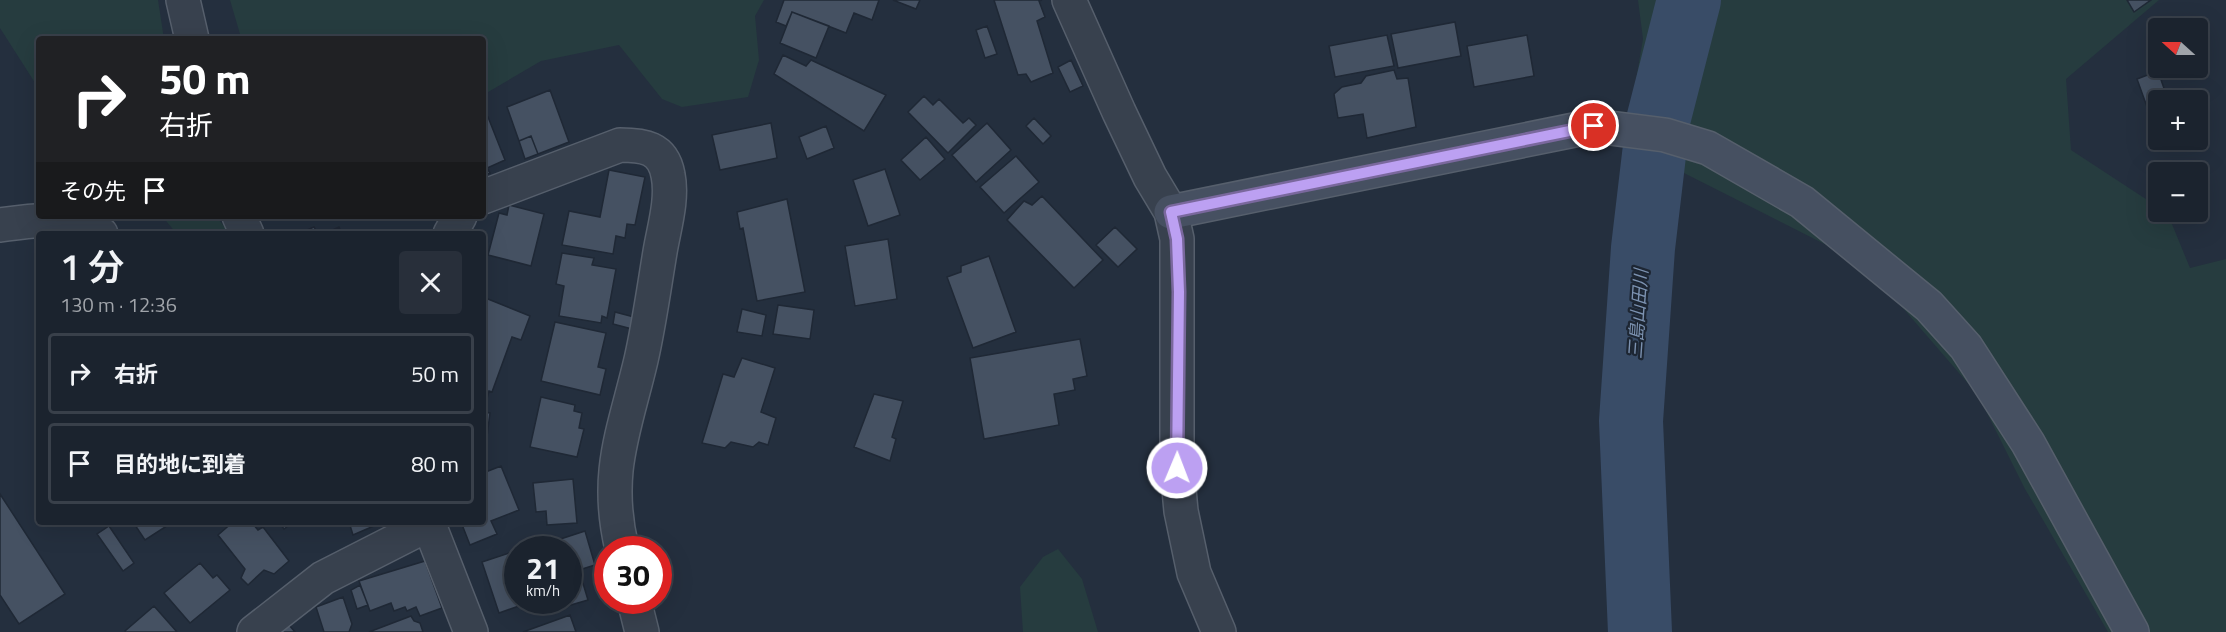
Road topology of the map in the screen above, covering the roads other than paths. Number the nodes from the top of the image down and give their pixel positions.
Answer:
1 (183, 0) edge
2 (1069, 0) edge
3 (191, 36) edge
4 (486, 196) edge
5 (1171, 212) junction
6 (36, 219) edge
7 (47, 219) edge
8 (0, 225) edge
9 (92, 231) edge
10 (424, 525) edge
11 (429, 525) edge
12 (620, 536) edge
13 (638, 614) edge
14 (254, 632) edge
15 (471, 632) edge
16 (642, 632) edge
17 (1219, 632) edge
18 (2132, 632) edge

1 - 3 street
2 - 5 street
4 - 12 street
5 - 17 street
5 - 18 street
6 - 8 street
7 - 9 street
10 - 14 street
11 - 15 street
13 - 16 street

